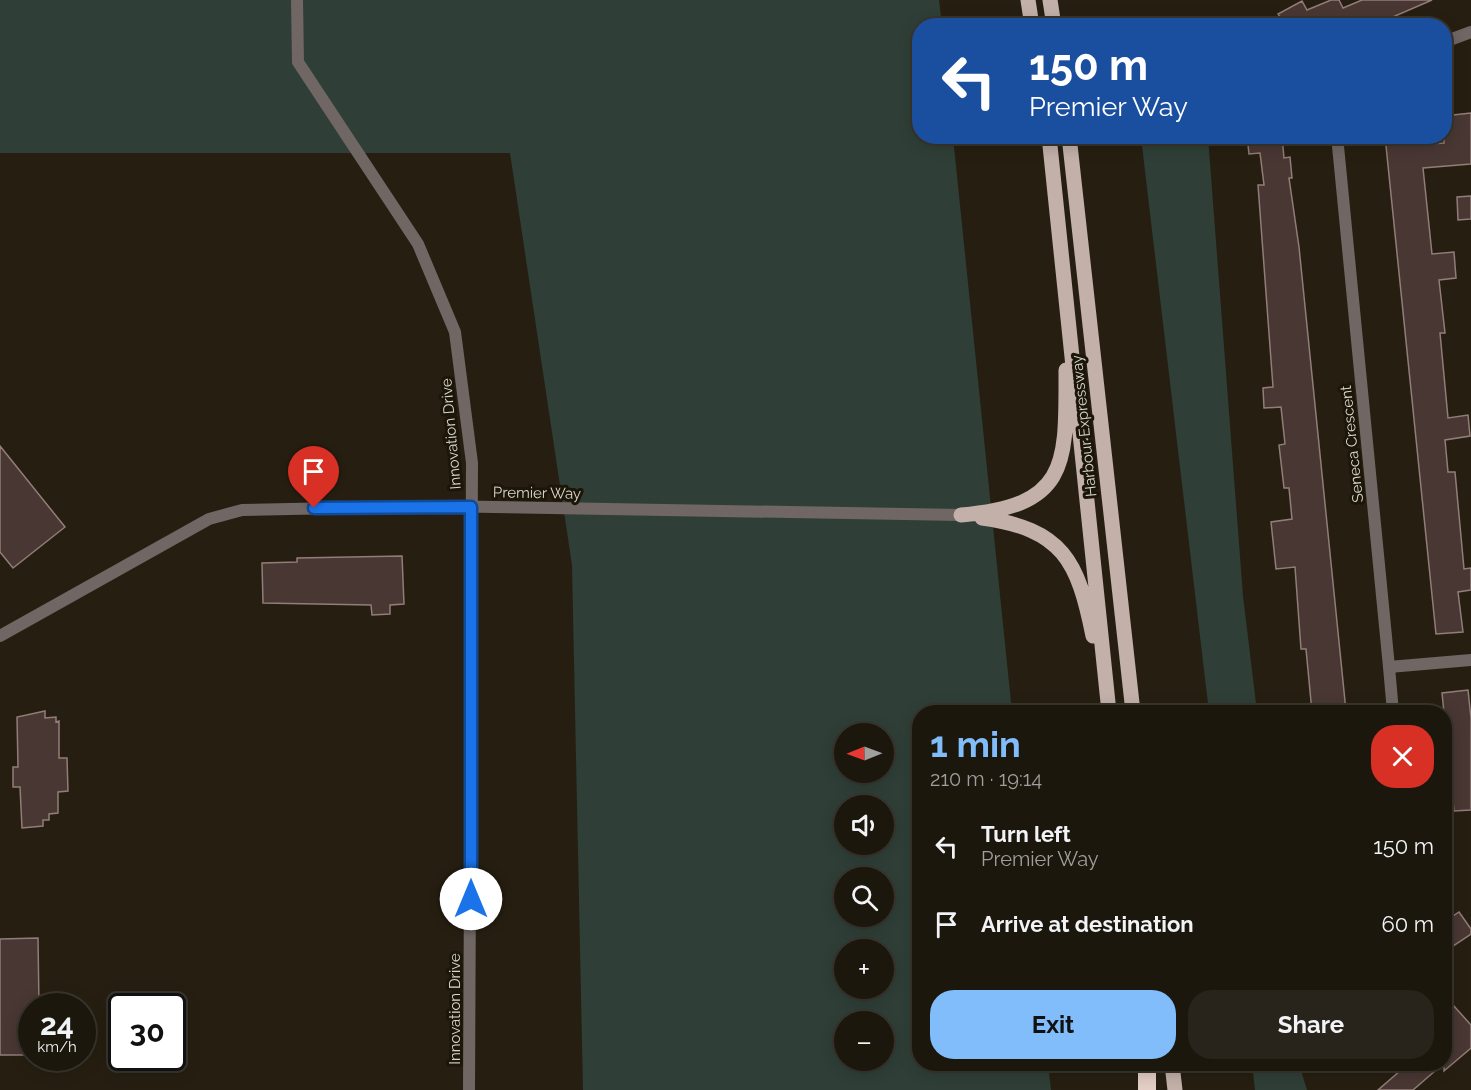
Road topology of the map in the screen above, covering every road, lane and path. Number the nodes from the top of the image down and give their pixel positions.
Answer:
1 (297, 0) edge
2 (1028, 0) edge
3 (1050, 0) edge
4 (1031, 18) edge
5 (1053, 18) edge
6 (1471, 32) edge
7 (1452, 39) edge
8 (1050, 144) edge
9 (1070, 144) edge
10 (1338, 144) edge
11 (1066, 286) junction
12 (471, 507) junction
13 (961, 515) junction
14 (0, 636) edge
15 (1471, 660) edge
16 (1389, 667) junction
17 (1107, 705) edge
18 (1108, 705) edge
19 (1132, 705) edge
20 (1392, 705) edge
21 (1173, 1071) edge
22 (469, 1090) edge
23 (1175, 1090) edge

1 - 12 street, Innovation Drive
2 - 4 main road
3 - 5 main road
6 - 7 street
8 - 11 main road, Harbour Expressway
9 - 19 main road, Harbour Expressway
10 - 16 street, Seneca Crescent
11 - 13 main road
11 - 18 main road, Harbour Expressway
12 - 13 street, Premier Way
12 - 14 street, Premier Way
12 - 22 street, Innovation Drive
13 - 17 main road
15 - 16 street
16 - 20 street, Seneca Crescent
21 - 23 main road

